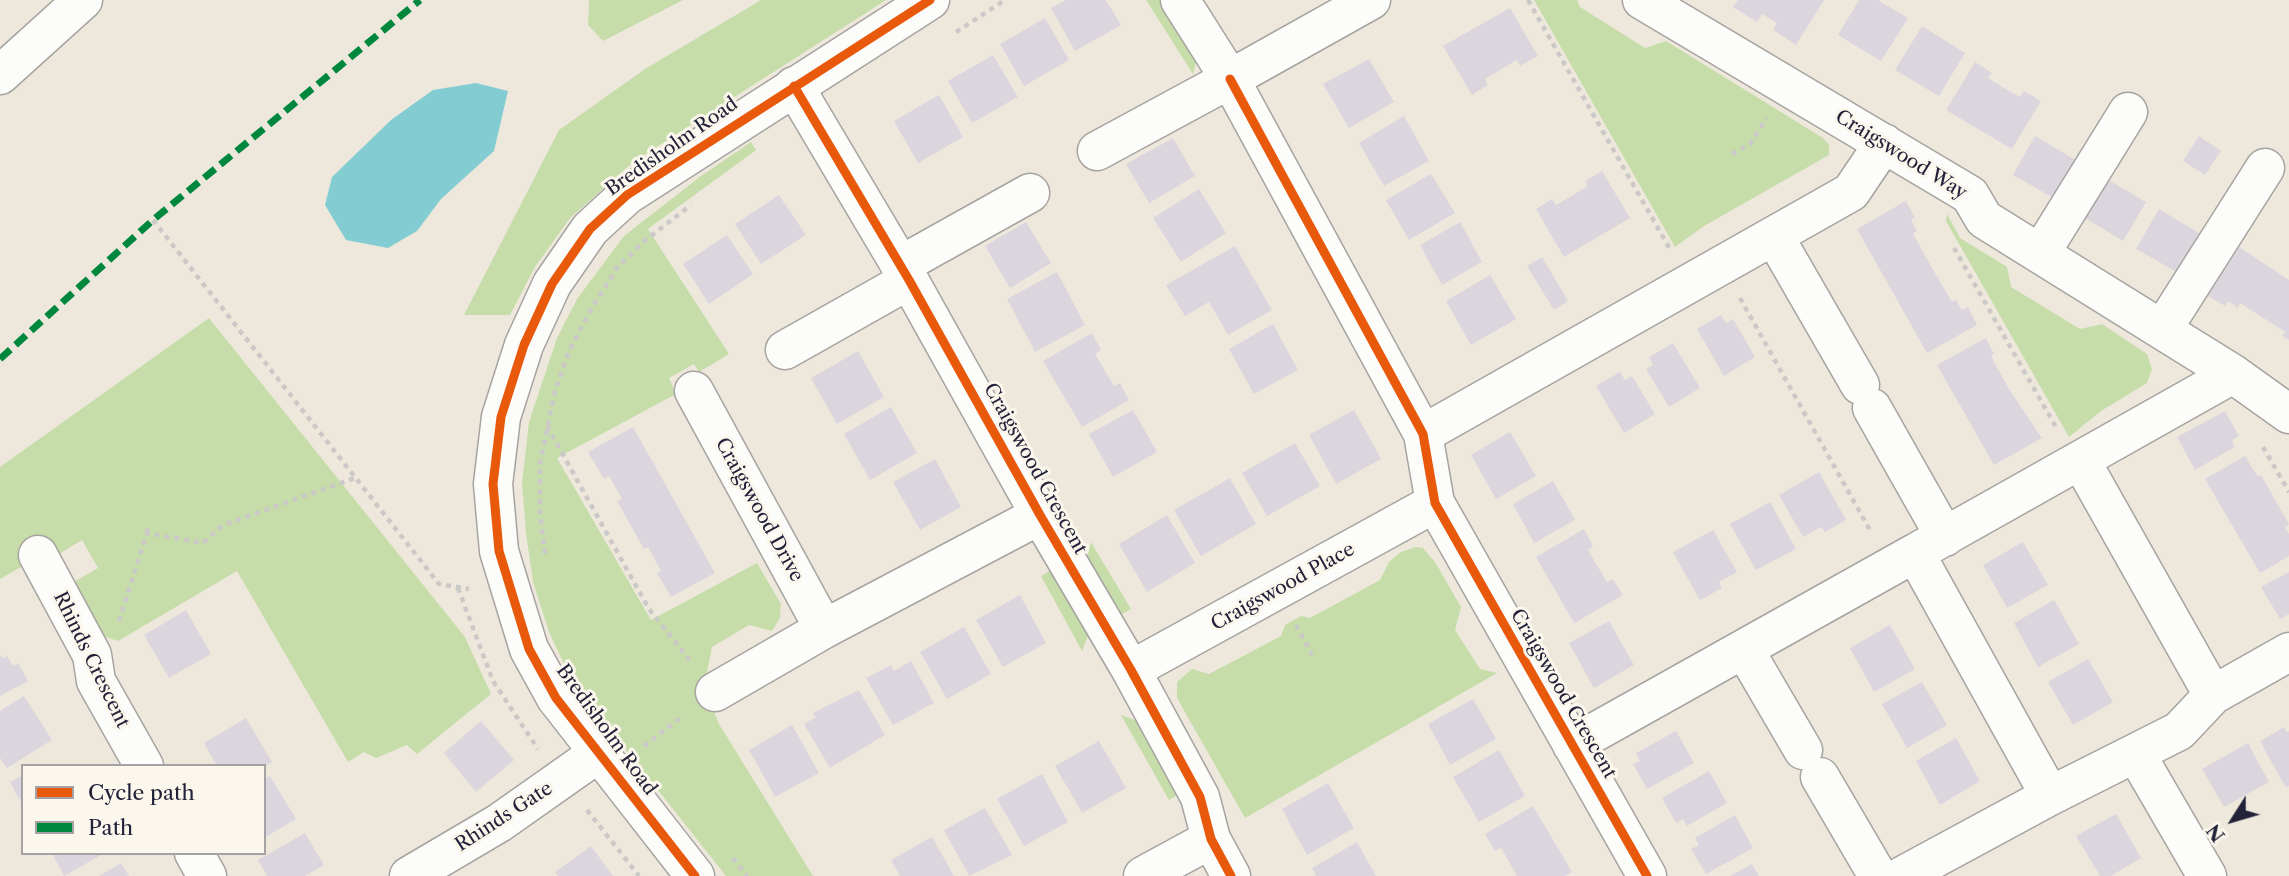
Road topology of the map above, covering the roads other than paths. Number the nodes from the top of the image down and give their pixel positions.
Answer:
1 (83, 0) edge
2 (930, 0) edge
3 (1180, 0) edge
4 (1371, 0) edge
5 (1642, 0) edge
6 (0, 75) edge
7 (1230, 79) junction
8 (794, 86) junction
9 (2128, 112) dead end
10 (1884, 143) junction
11 (1097, 151) dead end
12 (2265, 168) dead end
13 (1030, 193) dead end
14 (1774, 236) junction
15 (2040, 254) junction
16 (905, 272) junction
17 (2162, 330) junction
18 (785, 349) dead end
19 (2233, 374) junction
20 (694, 391) dead end
21 (2289, 414) edge
22 (1423, 435) junction
23 (2079, 462) junction
24 (1435, 503) junction
25 (1040, 515) junction
26 (1917, 552) junction
27 (38, 555) dead end
28 (824, 629) junction
29 (1744, 649) junction
30 (2289, 652) edge
31 (1131, 670) junction
32 (715, 692) road end
33 (2213, 695) junction
34 (1572, 745) junction
35 (597, 754) junction
36 (2136, 754) junction
37 (143, 764) edge
38 (2050, 796) junction
39 (1211, 839) junction
40 (195, 855) edge
41 (207, 876) edge
42 (409, 876) edge
43 (695, 876) edge
44 (1143, 876) edge
45 (1231, 876) edge
46 (1647, 876) edge
47 (1878, 876) edge
48 (1902, 876) edge
49 (2207, 876) edge

1 - 6 main road
2 - 8 main road, Bredisholm Road
3 - 7 main road
4 - 7 main road
5 - 10 main road, Craigswood Way
7 - 11 main road
7 - 22 main road, Craigswood Crescent
8 - 16 main road, Craigswood Crescent
8 - 35 main road, Bredisholm Road
9 - 15 main road
10 - 14 main road
10 - 15 main road, Craigswood Way
12 - 17 main road
13 - 16 main road
14 - 22 main road
14 - 26 main road
15 - 17 main road, Craigswood Way
16 - 18 main road
16 - 25 main road, Craigswood Crescent
17 - 19 main road, Craigswood Way
19 - 21 main road, Craigswood Way
19 - 23 main road, Craigswood Crescent
20 - 28 main road, Craigswood Drive
22 - 24 main road, Craigswood Crescent
23 - 26 main road, Craigswood Crescent
23 - 33 main road
24 - 31 main road, Craigswood Place
24 - 34 main road, Craigswood Crescent
25 - 28 main road
25 - 31 main road, Craigswood Crescent
26 - 29 main road, Craigswood Crescent
26 - 38 main road
27 - 37 main road, Rhinds Crescent
28 - 32 main road
29 - 34 main road, Craigswood Crescent
29 - 47 main road
30 - 33 main road
31 - 39 main road, Craigswood Crescent
33 - 36 main road
34 - 46 main road, Craigswood Crescent
35 - 42 main road, Rhinds Gate
35 - 43 main road, Bredisholm Road
36 - 38 main road
36 - 49 main road
38 - 48 main road
39 - 44 main road
39 - 45 main road, Craigswood Crescent
40 - 41 main road

